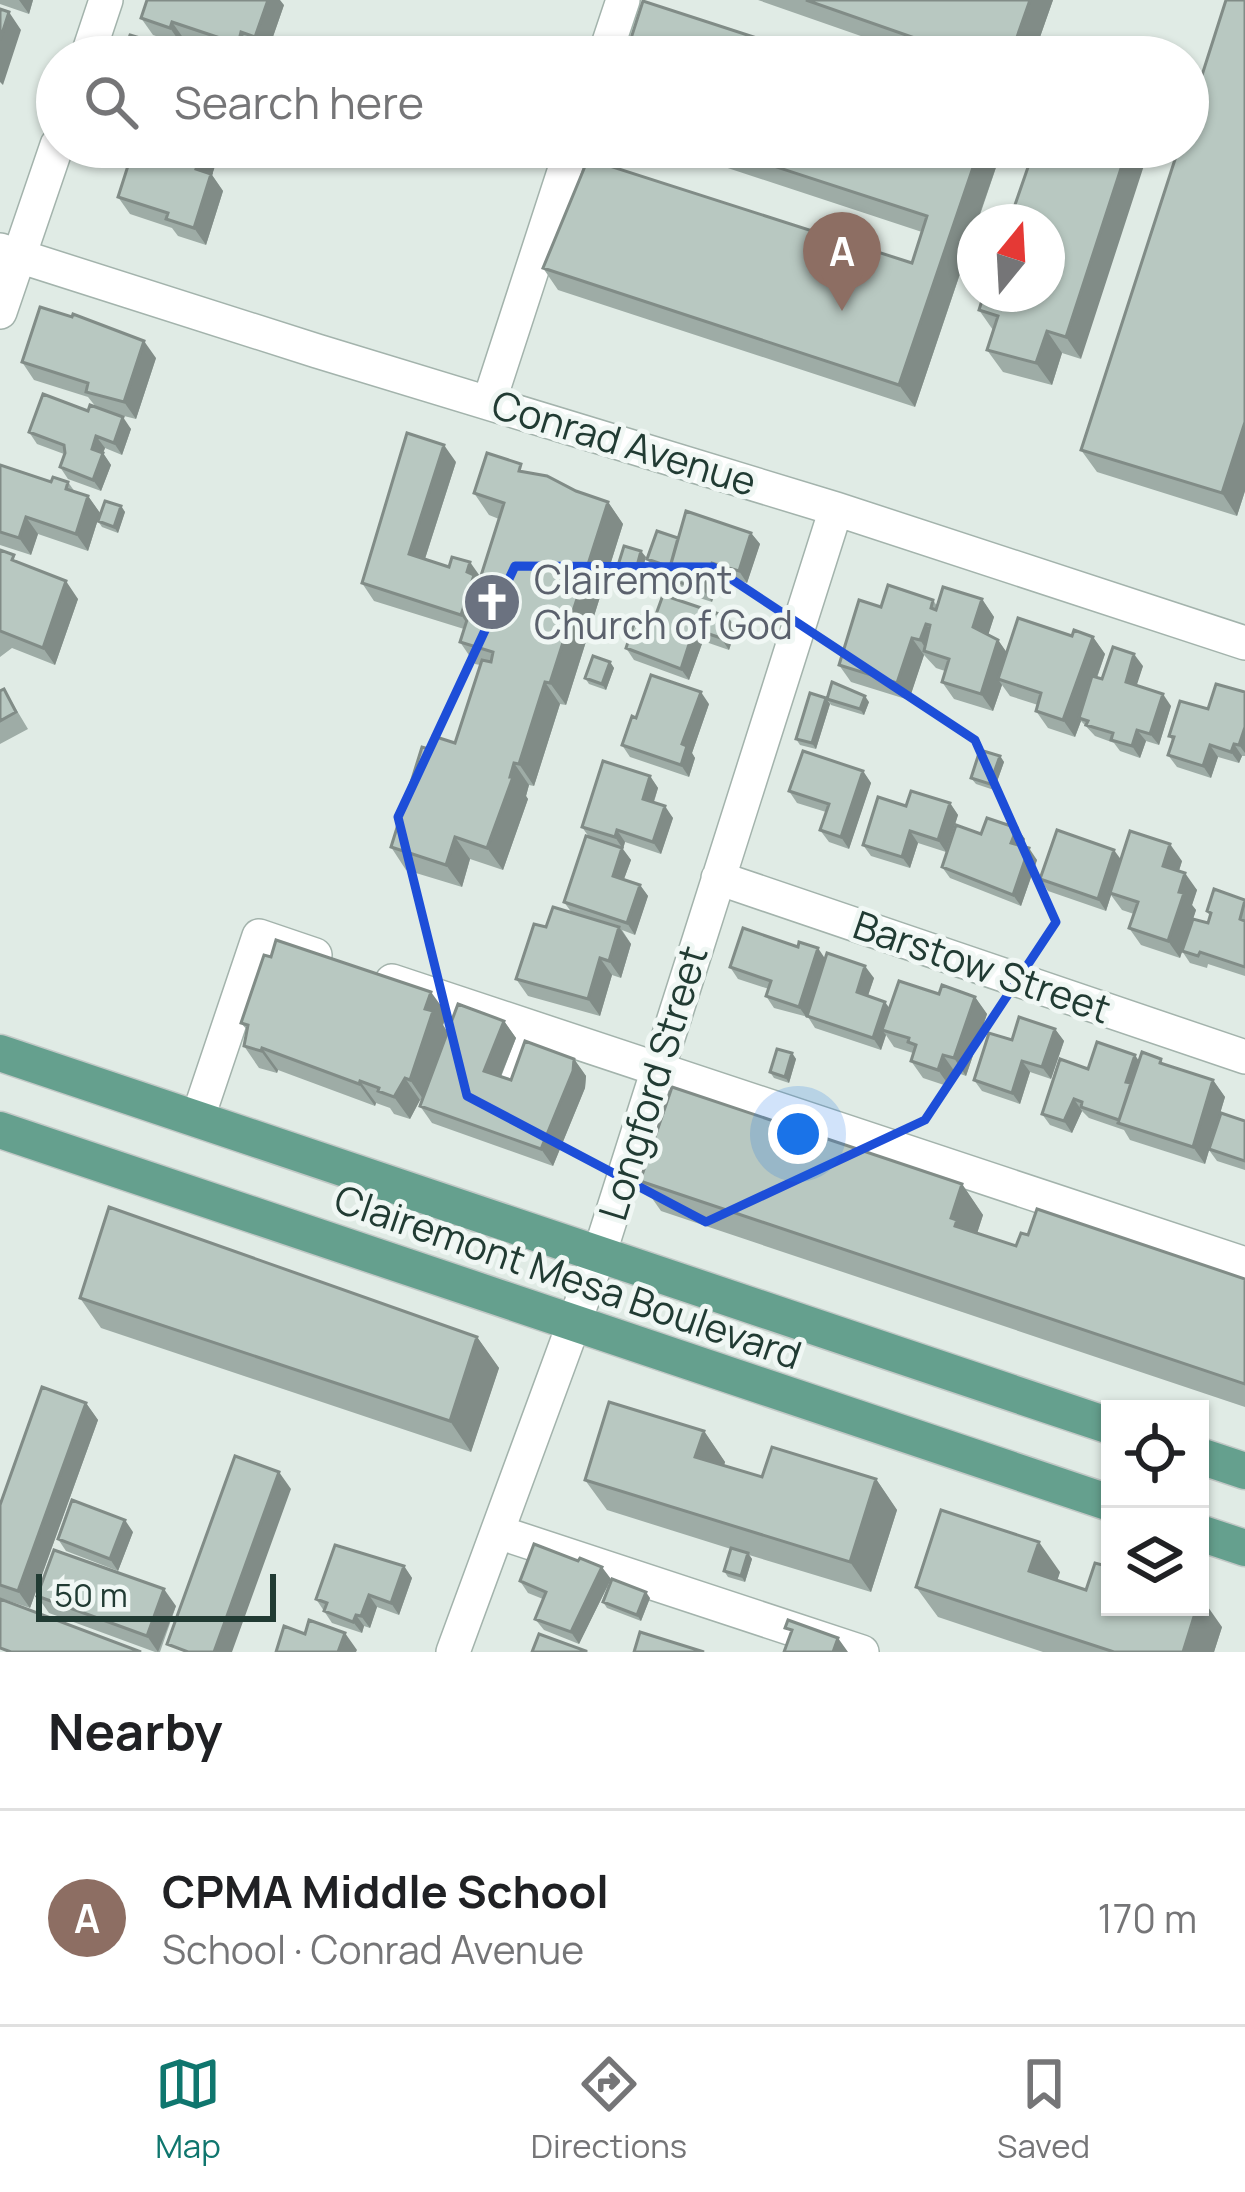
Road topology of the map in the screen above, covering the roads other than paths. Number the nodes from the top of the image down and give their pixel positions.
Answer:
1 (106, 0) edge
2 (623, 0) edge
3 (94, 36) edge
4 (611, 36) edge
5 (47, 168) edge
6 (565, 168) edge
7 (10, 254) edge
8 (0, 312) edge
9 (489, 402) junction
10 (836, 509) junction
11 (1245, 643) edge
12 (718, 878) junction
13 (524, 1026) junction
14 (0, 1053) edge
15 (1245, 1057) edge
16 (510, 1069) edge
17 (655, 1071) junction
18 (197, 1120) junction
19 (0, 1130) edge
20 (599, 1256) junction
21 (1245, 1264) edge
22 (574, 1323) junction
23 (1101, 1423) edge
24 (1209, 1459) edge
25 (1245, 1471) edge
26 (1101, 1500) edge
27 (498, 1532) junction
28 (1209, 1536) edge
29 (1245, 1548) edge
30 (453, 1652) edge
31 (862, 1652) edge

1 - 3 street
2 - 4 street
5 - 7 street
6 - 9 street
7 - 8 street
7 - 9 street, Conrad Avenue
9 - 10 street, Conrad Avenue
10 - 11 street, Conrad Avenue
10 - 12 street, Longford Street
12 - 15 street, Barstow Street
12 - 17 street, Longford Street
13 - 16 street
13 - 17 street
13 - 18 street
14 - 18 main road, Clairemont Mesa Boulevard
17 - 20 street, Longford Street
17 - 21 street
18 - 20 main road, Clairemont Mesa Boulevard
19 - 22 main road, Clairemont Mesa Boulevard
20 - 22 street, Longford Street
20 - 23 main road, Clairemont Mesa Boulevard
22 - 26 main road, Clairemont Mesa Boulevard
22 - 27 street, Longford Street
24 - 25 main road
27 - 30 street, Longford Street
27 - 31 street
28 - 29 main road

